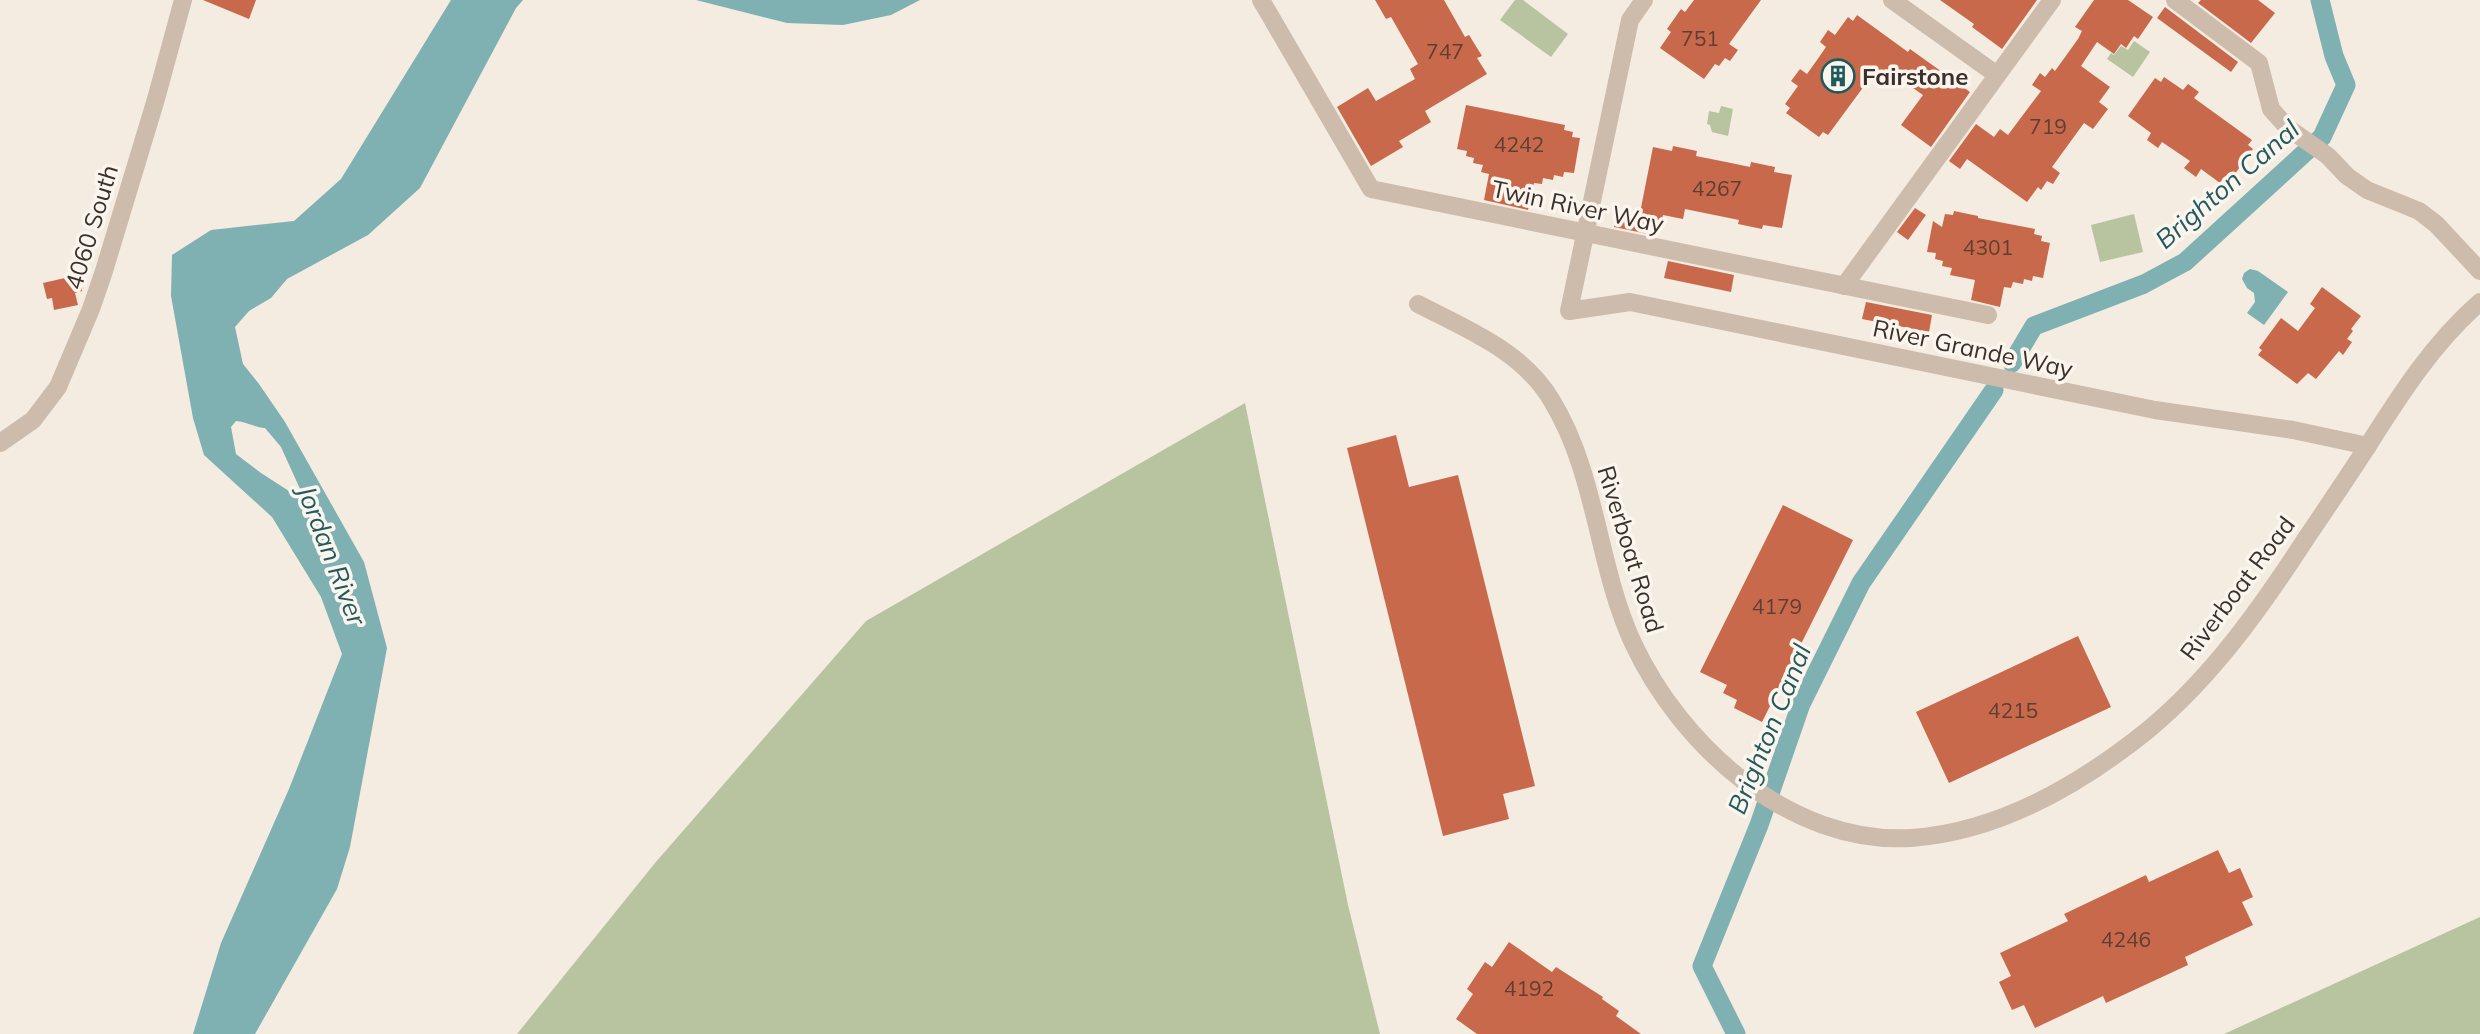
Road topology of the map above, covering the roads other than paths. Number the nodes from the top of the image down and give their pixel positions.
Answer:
1 (183, 0) edge
2 (1261, 0) edge
3 (1644, 0) edge
4 (1892, 0) edge
5 (2052, 0) edge
6 (2175, 0) edge
7 (1997, 75) junction
8 (1587, 232) junction
9 (2480, 271) edge
10 (1844, 286) junction
11 (2480, 302) edge
12 (1418, 304) dead end
13 (1988, 315) dead end
14 (0, 443) edge
15 (2368, 446) junction

1 - 14 street, 4060 South
2 - 8 street, Twin River Way
3 - 8 street
4 - 7 street
5 - 7 street
6 - 9 street
7 - 10 street
8 - 10 street, Twin River Way
8 - 15 street, River Grande Way
10 - 13 street, Twin River Way
11 - 15 street, Riverboat Road
12 - 15 street, Riverboat Road

